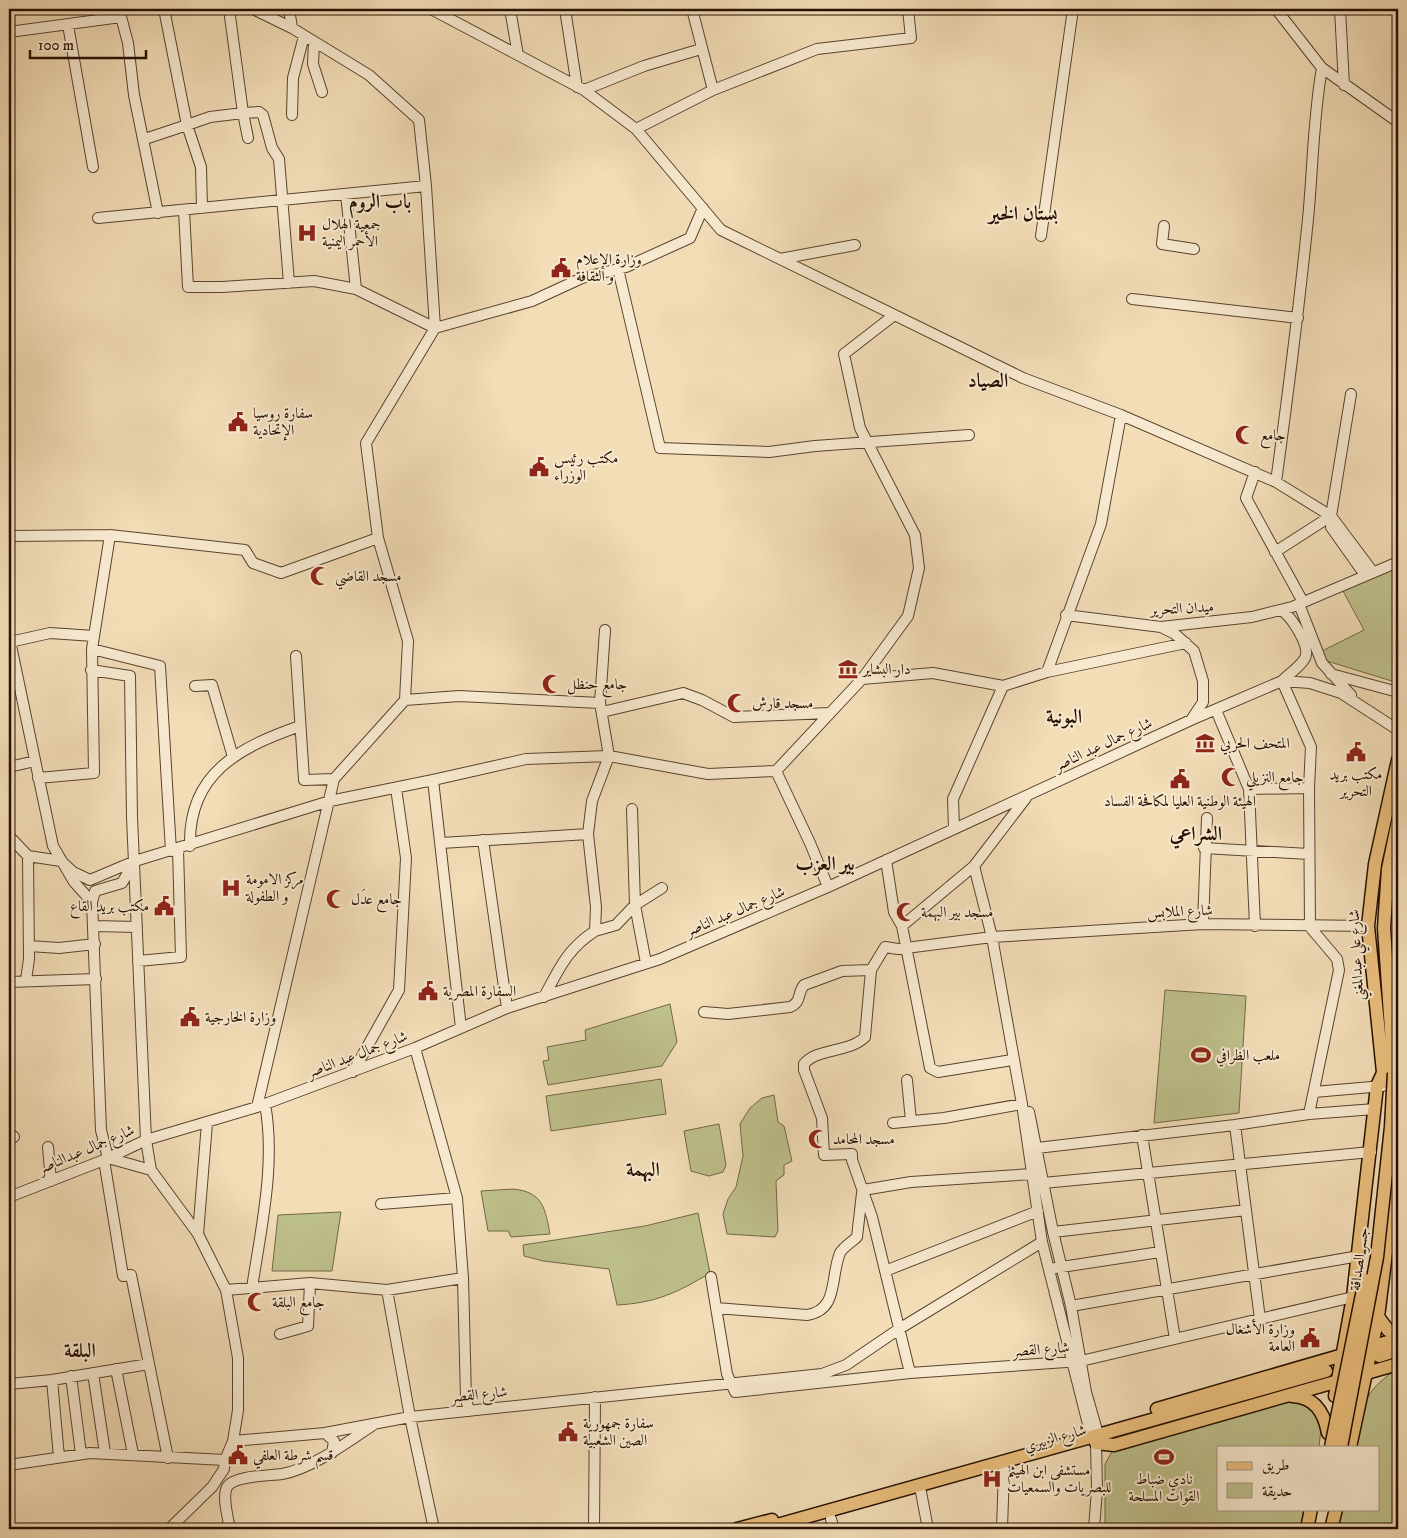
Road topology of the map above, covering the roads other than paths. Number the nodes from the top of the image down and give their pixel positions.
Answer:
1 (164, 9) edge
2 (229, 9) edge
3 (253, 9) edge
4 (289, 9) edge
5 (431, 9) edge
6 (510, 9) edge
7 (565, 9) edge
8 (692, 9) edge
9 (908, 9) edge
10 (1073, 9) edge
11 (1276, 9) edge
12 (1340, 9) edge
13 (120, 13) edge
14 (68, 25) junction
15 (292, 28) junction
16 (9, 32) edge
17 (304, 36) junction
18 (314, 42) junction
19 (701, 50) junction
20 (518, 55) junction
21 (1322, 68) junction
22 (1344, 85) junction
23 (580, 88) junction
24 (713, 90) junction
25 (322, 92) dead end
26 (243, 113) junction
27 (292, 115) dead end
28 (1398, 122) edge
29 (187, 125) junction
30 (636, 129) junction
31 (248, 138) dead end
32 (145, 139) junction
33 (93, 167) dead end
34 (426, 186) junction
35 (346, 194) junction
36 (283, 199) junction
37 (202, 208) junction
38 (703, 208) junction
39 (184, 210) junction
40 (158, 213) junction
41 (98, 218) dead end
42 (1164, 226) dead end
43 (1041, 236) dead end
44 (855, 245) dead end
45 (1194, 249) dead end
46 (780, 259) junction
47 (618, 269) junction
48 (289, 283) junction
49 (356, 288) junction
50 (1132, 299) dead end
51 (893, 316) junction
52 (1298, 318) junction
53 (435, 328) junction
54 (1351, 394) dead end
55 (1121, 415) junction
56 (969, 435) dead end
57 (867, 442) junction
58 (1255, 472) junction
59 (1276, 482) junction
60 (1329, 518) junction
61 (110, 535) junction
62 (9, 536) edge
63 (378, 538) junction
64 (1275, 552) junction
65 (1398, 562) edge
66 (1369, 574) junction
67 (1301, 603) junction
68 (1281, 610) junction
69 (1066, 615) junction
70 (1160, 627) junction
71 (604, 630) dead end
72 (94, 636) junction
73 (10, 639) edge
74 (1186, 643) junction
75 (92, 649) junction
76 (296, 656) dead end
77 (92, 670) junction
78 (1047, 672) junction
79 (1330, 674) junction
80 (862, 679) junction
81 (1282, 681) junction
82 (195, 686) dead end
83 (1003, 686) junction
84 (1398, 692) edge
85 (405, 700) junction
86 (1362, 705) junction
87 (601, 708) junction
88 (1216, 710) junction
89 (830, 713) junction
90 (1191, 720) junction
91 (300, 726) junction
92 (1398, 730) edge
93 (610, 756) junction
94 (233, 757) junction
95 (1398, 760) edge
96 (35, 761) junction
97 (9, 767) edge
98 (776, 772) junction
99 (38, 778) junction
100 (334, 779) junction
101 (433, 780) junction
102 (396, 788) junction
103 (1309, 788) junction
104 (1249, 789) junction
105 (1028, 796) junction
106 (330, 801) junction
107 (632, 809) dead end
108 (1207, 818) dead end
109 (1398, 821) edge
110 (954, 829) junction
111 (588, 834) junction
112 (9, 836) edge
113 (483, 840) junction
114 (441, 843) junction
115 (190, 846) junction
116 (1204, 848) junction
117 (175, 850) junction
118 (1252, 851) junction
119 (1309, 854) junction
120 (28, 856) junction
121 (886, 860) junction
122 (61, 861) junction
123 (135, 861) junction
124 (974, 866) junction
125 (828, 887) junction
126 (662, 888) dead end
127 (92, 902) junction
128 (635, 905) junction
129 (1203, 924) junction
130 (94, 926) junction
131 (902, 926) junction
132 (1255, 926) junction
133 (1368, 926) junction
134 (137, 927) junction
135 (1310, 927) junction
136 (595, 931) junction
137 (992, 937) junction
138 (95, 944) junction
139 (29, 946) junction
140 (906, 948) junction
141 (1392, 960) edge
142 (138, 961) junction
143 (646, 963) junction
144 (871, 970) junction
145 (999, 977) junction
146 (96, 979) junction
147 (26, 980) junction
148 (9, 982) edge
149 (544, 997) junction
150 (507, 1008) junction
151 (704, 1012) dead end
152 (461, 1028) junction
153 (1395, 1033) edge
154 (415, 1048) junction
155 (1012, 1060) junction
156 (352, 1072) junction
157 (908, 1080) dead end
158 (1387, 1081) edge
159 (1314, 1092) junction
160 (1022, 1104) junction
161 (261, 1106) junction
162 (1376, 1109) junction
163 (1309, 1114) junction
164 (911, 1121) junction
165 (207, 1123) junction
166 (893, 1123) dead end
167 (1235, 1125) junction
168 (1142, 1135) junction
169 (146, 1140) junction
170 (48, 1147) dead end
171 (1037, 1148) junction
172 (1371, 1152) junction
173 (1398, 1157) edge
174 (106, 1159) junction
175 (1241, 1166) junction
176 (151, 1170) junction
177 (1032, 1174) junction
178 (1147, 1174) junction
179 (51, 1181) junction
180 (1043, 1184) junction
181 (1397, 1184) edge
182 (863, 1190) junction
183 (9, 1197) edge
184 (457, 1198) junction
185 (381, 1204) dead end
186 (1246, 1210) junction
187 (1038, 1211) junction
188 (1155, 1219) junction
189 (1053, 1232) junction
190 (198, 1234) junction
191 (1042, 1242) junction
192 (1160, 1252) junction
193 (1359, 1256) junction
194 (1061, 1266) junction
195 (1049, 1270) junction
196 (886, 1271) junction
197 (1254, 1273) junction
198 (711, 1277) dead end
199 (463, 1278) junction
200 (310, 1283) junction
201 (252, 1288) junction
202 (1167, 1289) junction
203 (226, 1290) junction
204 (387, 1290) junction
205 (1353, 1297) junction
206 (1071, 1306) junction
207 (716, 1308) junction
208 (1378, 1317) junction
209 (1260, 1319) junction
210 (899, 1329) junction
211 (280, 1334) dead end
212 (1398, 1338) edge
213 (1175, 1339) junction
214 (1398, 1350) edge
215 (1377, 1356) junction
216 (1342, 1357) junction
217 (1398, 1359) edge
218 (1076, 1362) junction
219 (149, 1364) junction
220 (1398, 1364) edge
221 (846, 1365) junction
222 (1354, 1366) junction
223 (116, 1369) junction
224 (93, 1373) junction
225 (910, 1373) junction
226 (1366, 1375) junction
227 (71, 1376) junction
228 (1330, 1377) junction
229 (52, 1380) junction
230 (847, 1381) junction
231 (730, 1383) junction
232 (9, 1384) edge
233 (1290, 1396) junction
234 (595, 1397) junction
235 (469, 1411) junction
236 (410, 1417) junction
237 (378, 1422) junction
238 (325, 1433) junction
239 (1328, 1433) junction
240 (1095, 1437) junction
241 (233, 1441) junction
242 (1062, 1444) junction
243 (1325, 1446) edge
244 (1331, 1446) edge
245 (1340, 1446) edge
246 (1350, 1446) edge
247 (105, 1453) junction
248 (332, 1453) junction
249 (81, 1454) junction
250 (133, 1454) junction
251 (59, 1458) junction
252 (168, 1458) junction
253 (224, 1464) junction
254 (9, 1465) edge
255 (1004, 1469) junction
256 (243, 1478) junction
257 (921, 1492) junction
258 (1311, 1510) edge
259 (1317, 1510) edge
260 (1327, 1510) edge
261 (1336, 1510) edge
262 (833, 1524) edge
263 (1093, 1527) edge
264 (169, 1529) edge
265 (230, 1529) edge
266 (434, 1529) edge
267 (594, 1529) edge
268 (737, 1529) edge
269 (763, 1529) edge
270 (792, 1529) edge
271 (928, 1529) edge
272 (1002, 1529) edge
273 (1307, 1529) edge
274 (1313, 1529) edge
275 (1323, 1529) edge
276 (1331, 1529) edge

1 - 29 street
2 - 26 street
3 - 15 street
4 - 15 street
5 - 20 street
6 - 20 street
7 - 23 street
8 - 19 street
9 - 24 street
10 - 43 street
11 - 21 street
12 - 22 street
13 - 14 street
13 - 32 street
14 - 16 street
14 - 33 street
15 - 17 street
17 - 18 street
17 - 27 street
18 - 25 street
18 - 34 street
19 - 23 street
19 - 24 street
20 - 23 street
21 - 22 street
21 - 52 street
22 - 28 street
23 - 30 street
24 - 30 street
26 - 29 street
26 - 31 street
26 - 36 street
29 - 32 street
29 - 37 street
30 - 38 street
32 - 40 street
34 - 35 street
34 - 53 street
35 - 36 street
35 - 49 street
36 - 37 street
36 - 48 street
37 - 39 street
38 - 46 street
38 - 47 street
39 - 40 street
39 - 48 street
40 - 41 street
42 - 45 street
44 - 46 street
46 - 51 street
47 - 53 street
47 - 57 street
48 - 49 street
49 - 53 street
50 - 52 street
51 - 55 street
51 - 57 street
52 - 59 street
53 - 63 street
54 - 60 street
55 - 58 street
55 - 69 street
56 - 57 street
57 - 80 street
58 - 59 street
58 - 64 street
59 - 60 street
60 - 64 street
60 - 66 street
61 - 62 street
61 - 63 street
61 - 72 street
63 - 85 street
64 - 67 street
65 - 66 street, ميدان التحرير
66 - 67 street, ميدان التحرير
67 - 68 street, ميدان التحرير
67 - 79 street
68 - 70 street, ميدان التحرير
68 - 81 street
69 - 70 street, ميدان التحرير
69 - 78 street
70 - 74 street
71 - 87 street
72 - 73 street
72 - 75 street
73 - 96 street
74 - 78 street
74 - 90 street
75 - 77 street
75 - 117 street
76 - 91 street
77 - 99 street
77 - 123 street
78 - 83 street
79 - 84 street
79 - 86 street
80 - 83 street
80 - 89 street
81 - 86 street, شارع جمال عبد الناصر
81 - 88 street, شارع جمال عبد الناصر
81 - 103 street
82 - 94 street
83 - 110 street
85 - 87 street
85 - 100 street
86 - 92 street, شارع جمال عبد الناصر
87 - 89 street
87 - 93 street
88 - 90 street, شارع جمال عبد الناصر
88 - 104 street
89 - 98 street
90 - 105 street, شارع جمال عبد الناصر
91 - 94 street
91 - 100 street
93 - 98 street
93 - 101 street
93 - 111 street
94 - 115 street
95 - 133 main road, شارع علي عبدالمغني
96 - 97 street
96 - 99 street
98 - 125 street
99 - 122 street
100 - 106 street
101 - 102 street
101 - 114 street
102 - 106 street
102 - 156 street
103 - 104 street
103 - 119 street
104 - 118 street
105 - 110 street, شارع جمال عبد الناصر
105 - 124 street
106 - 115 street
106 - 161 street
107 - 128 street
108 - 116 street
109 - 141 main road, شارع علي عبدالمغني
110 - 121 street, شارع جمال عبد الناصر
111 - 113 street
111 - 136 street
112 - 120 street
113 - 114 street
113 - 150 street
114 - 152 street
115 - 117 street
116 - 118 street
116 - 129 street
117 - 123 street
117 - 142 street
118 - 119 street
118 - 132 street
119 - 135 street
120 - 122 street
120 - 139 street
121 - 125 street, شارع جمال عبد الناصر
121 - 131 street
122 - 123 street
122 - 127 street
123 - 127 street
123 - 134 street
124 - 131 street
124 - 137 street
125 - 143 street, شارع جمال عبد الناصر
126 - 128 street
127 - 130 street
128 - 136 street
128 - 143 street
129 - 132 street, شارع الملابس
129 - 137 street, شارع الملابس
130 - 134 street
130 - 138 street
131 - 140 street
132 - 135 street, شارع الملابس
133 - 135 street, شارع الملابس
133 - 158 main road, شارع علي عبدالمغني
134 - 142 street
135 - 159 street
136 - 149 street
137 - 140 street, شارع الملابس
137 - 145 street
138 - 139 street
138 - 146 street
139 - 147 street
140 - 144 street, شارع الملابس
140 - 155 street
141 - 153 main road, شارع علي عبدالمغني
142 - 169 street
143 - 149 street, شارع جمال عبد الناصر
144 - 151 street
144 - 182 street
145 - 155 street
145 - 171 street
146 - 147 street
146 - 174 street
147 - 148 street
149 - 150 street, شارع جمال عبد الناصر
150 - 152 street, شارع جمال عبد الناصر
152 - 154 street, شارع جمال عبد الناصر
153 - 158 main road, شارع علي عبدالمغني
154 - 156 street, شارع جمال عبد الناصر
154 - 184 street
155 - 160 street
156 - 161 street, شارع جمال عبد الناصر
157 - 164 street
158 - 159 street
158 - 162 main road
158 - 244 main road, جسر الصداقة, bridge
158 - 245 main road, جسر الصداقة, bridge
159 - 163 street
160 - 164 street
160 - 177 street
161 - 165 street, شارع جمال عبد الناصر
161 - 201 street
162 - 163 street
162 - 172 main road
163 - 167 street
164 - 166 street
165 - 169 street, شارع جمال عبد الناصر
165 - 190 street
167 - 168 street
167 - 175 street
168 - 171 street
168 - 178 street
169 - 174 street, شارع جمال عبدالناصر
169 - 176 street
170 - 179 street
171 - 180 street
172 - 175 street
172 - 193 main road
173 - 181 main road
174 - 176 street
174 - 179 street, شارع جمال عبدالناصر
174 - 219 street
175 - 178 street
175 - 186 street
176 - 190 street
177 - 182 street
177 - 187 street
178 - 180 street
178 - 188 street
179 - 183 street, شارع جمال عبدالناصر
180 - 189 street
181 - 208 main road
182 - 196 street
182 - 207 street
184 - 185 street
184 - 199 street
186 - 188 street
186 - 197 street
187 - 191 street
187 - 196 street
188 - 189 street
188 - 192 street
189 - 194 street
190 - 203 street
191 - 195 street
191 - 210 street, شارع القصر
192 - 194 street
192 - 202 street
193 - 197 street
193 - 205 main road
194 - 195 street
194 - 206 street
195 - 218 street
196 - 210 street
197 - 202 street
197 - 209 street
198 - 207 street
199 - 204 street
199 - 235 street
200 - 201 street
200 - 204 street
200 - 211 street
201 - 203 street
202 - 206 street
202 - 213 street
203 - 241 street
204 - 236 street
205 - 209 street, شارع القصر
205 - 216 main road
206 - 218 street
207 - 231 street
208 - 212 main road
208 - 215 main road
209 - 213 street, شارع القصر
210 - 221 street, شارع القصر
210 - 225 street
212 - 215 main road
213 - 218 street, شارع القصر
214 - 215 main road
215 - 216 main road
215 - 217 main road
215 - 222 main road
215 - 226 main road
216 - 222 main road
216 - 228 main road
216 - 240 main road
218 - 225 street, شارع القصر
218 - 240 street
219 - 223 street
219 - 252 street
220 - 226 main road
221 - 230 street
221 - 231 street, شارع القصر
222 - 226 main road
222 - 228 main road
223 - 224 street
223 - 250 street
224 - 227 street
224 - 247 street
225 - 230 street, شارع القصر
226 - 228 main road
226 - 246 main road
227 - 229 street
227 - 249 street
228 - 233 main road
228 - 239 main road
228 - 240 main road, شارع الزبيري
229 - 232 street
229 - 251 street
230 - 231 street, شارع القصر
231 - 234 street, شارع القصر
233 - 239 main road
233 - 240 main road
234 - 235 street, شارع القصر
234 - 267 street
235 - 236 street, شارع القصر
236 - 237 street, شارع القصر
236 - 266 street
237 - 238 street, شارع القصر
237 - 248 street
238 - 241 street, شارع القصر
238 - 248 street
239 - 243 main road
240 - 242 main road, شارع الزبيري
240 - 255 main road, شارع الزبيري
240 - 263 street
241 - 253 street
242 - 268 main road, شارع الزبيري
242 - 269 main road, شارع الزبيري
247 - 249 street
247 - 250 street
248 - 256 street
249 - 251 street
250 - 252 street
251 - 254 street
252 - 253 street
253 - 256 street
253 - 264 street
255 - 257 main road, شارع الزبيري
255 - 272 street
256 - 265 street
257 - 262 main road, شارع الزبيري
257 - 271 street
258 - 273 main road
259 - 274 main road
260 - 275 main road
261 - 276 main road
262 - 270 main road, شارع الزبيري

